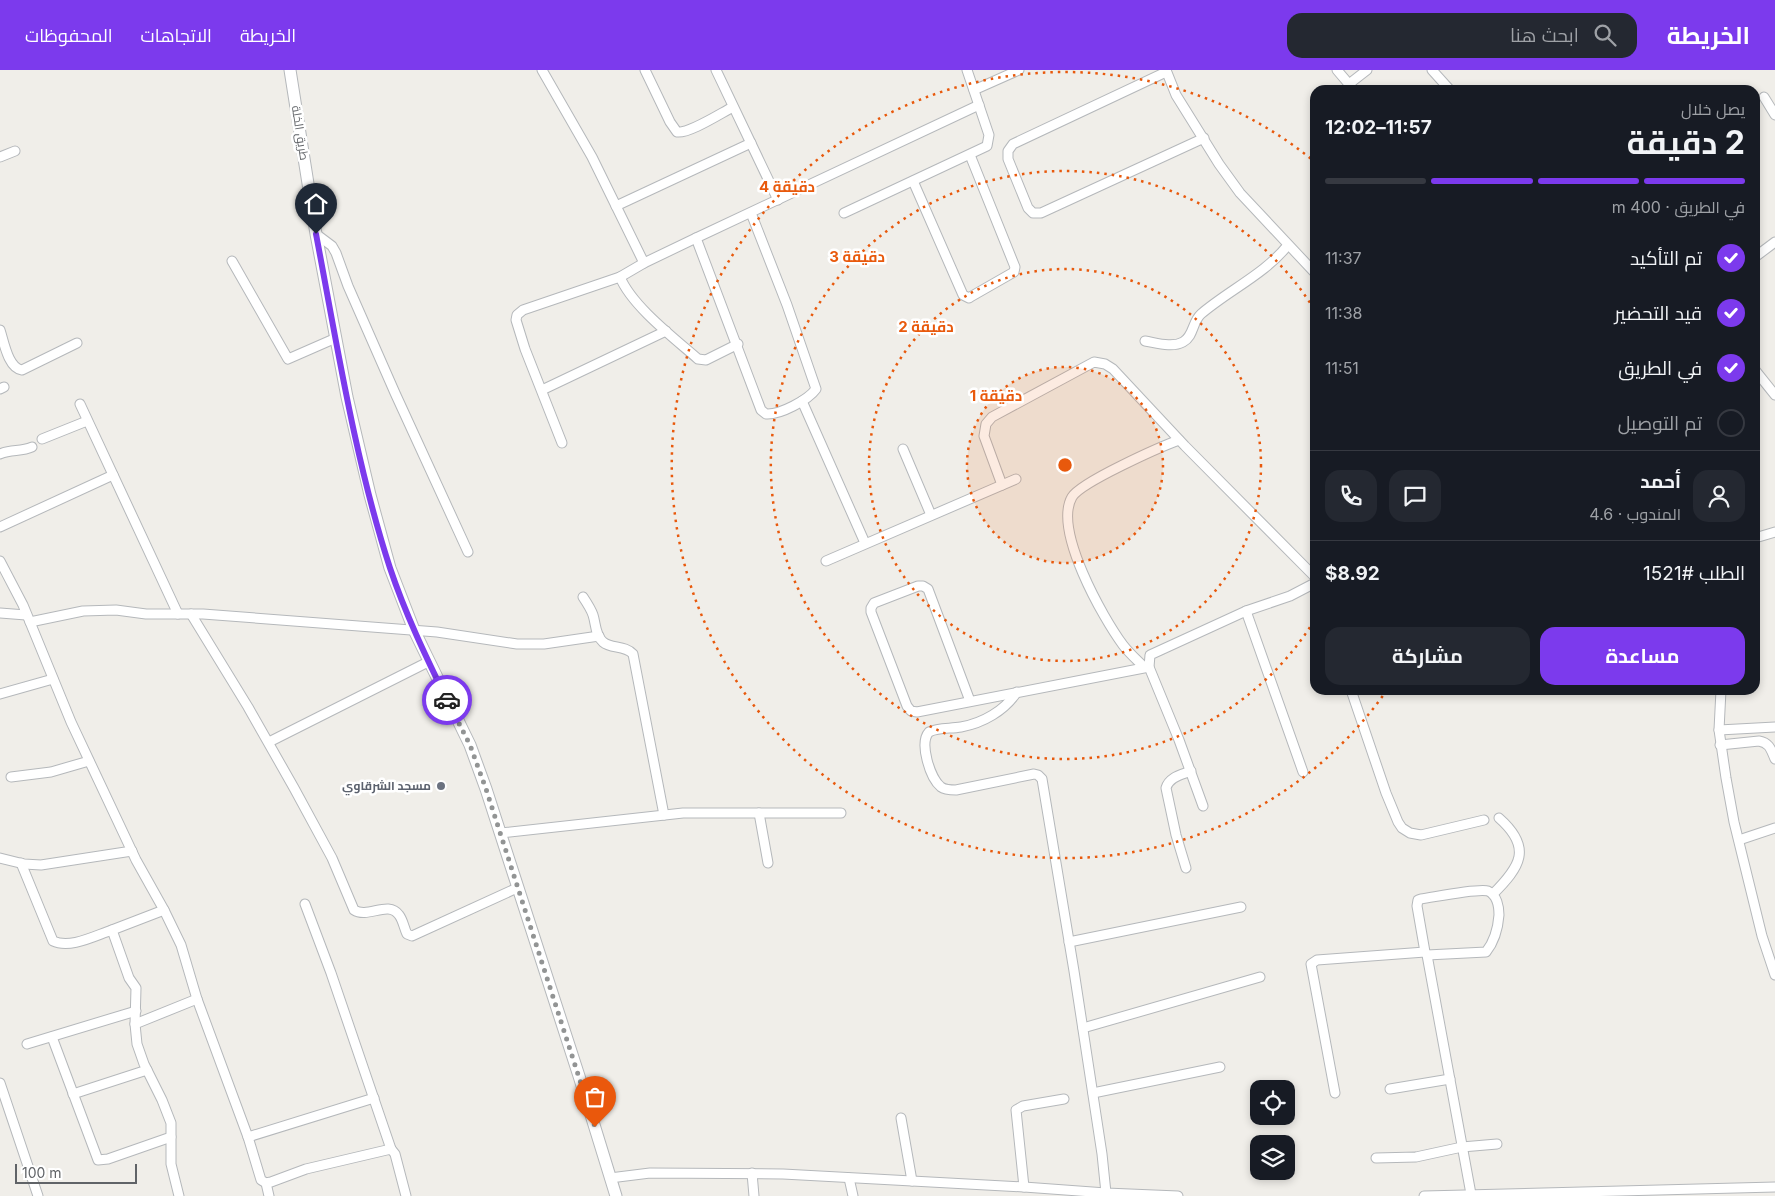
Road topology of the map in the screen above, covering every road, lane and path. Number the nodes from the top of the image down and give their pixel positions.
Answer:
1 (290, 70) edge
2 (542, 70) edge
3 (645, 70) edge
4 (716, 70) edge
5 (967, 70) edge
6 (1019, 70) edge
7 (1337, 70) edge
8 (1367, 70) edge
9 (1166, 71) edge
10 (1437, 72) edge
11 (1350, 85) edge
12 (1354, 85) edge
13 (1446, 85) edge
14 (974, 90) junction
15 (1764, 97) dead end
16 (979, 105) junction
17 (733, 107) junction
18 (1775, 115) edge
19 (1204, 138) junction
20 (751, 143) junction
21 (15, 151) dead end
22 (970, 155) junction
23 (0, 157) edge
24 (913, 181) junction
25 (778, 200) junction
26 (616, 206) junction
27 (751, 212) junction
28 (844, 213) dead end
29 (316, 234) junction
30 (696, 238) junction
31 (1775, 242) edge
32 (1288, 246) junction
33 (1760, 254) edge
34 (232, 262) dead end
35 (644, 263) junction
36 (1310, 268) edge
37 (620, 277) junction
38 (0, 330) edge
39 (666, 331) junction
40 (336, 338) junction
41 (1145, 341) dead end
42 (77, 343) dead end
43 (738, 344) junction
44 (1760, 376) edge
45 (542, 390) junction
46 (1775, 395) edge
47 (802, 401) junction
48 (80, 404) dead end
49 (88, 421) junction
50 (42, 440) dead end
51 (1179, 440) junction
52 (562, 443) dead end
53 (32, 447) dead end
54 (903, 449) dead end
55 (0, 454) edge
56 (112, 475) junction
57 (1016, 479) dead end
58 (1002, 485) junction
59 (931, 515) junction
60 (0, 527) edge
61 (1775, 532) edge
62 (1760, 536) edge
63 (865, 543) junction
64 (468, 552) dead end
65 (0, 561) edge
66 (826, 561) dead end
67 (1310, 577) edge
68 (1310, 585) edge
69 (583, 597) dead end
70 (1246, 611) junction
71 (0, 613) edge
72 (178, 614) junction
73 (191, 614) junction
74 (28, 619) junction
75 (414, 630) junction
76 (599, 636) junction
77 (428, 662) junction
78 (1146, 667) junction
79 (53, 679) junction
80 (1017, 692) junction
81 (0, 694) edge
82 (1353, 695) edge
83 (1721, 695) edge
84 (970, 702) junction
85 (1775, 727) edge
86 (1719, 730) junction
87 (269, 742) junction
88 (1720, 745) junction
89 (1775, 759) edge
90 (89, 761) junction
91 (1191, 771) junction
92 (1304, 772) dead end
93 (11, 777) dead end
94 (1203, 806) dead end
95 (759, 812) junction
96 (841, 813) dead end
97 (664, 815) junction
98 (1498, 818) dead end
99 (1484, 820) dead end
100 (1775, 828) edge
101 (501, 834) junction
102 (1739, 840) junction
103 (132, 851) junction
104 (0, 858) edge
105 (21, 863) junction
106 (768, 863) dead end
107 (1186, 868) dead end
108 (517, 888) junction
109 (1493, 894) junction
110 (305, 904) dead end
111 (1241, 907) dead end
112 (164, 910) junction
113 (112, 930) junction
114 (1069, 942) junction
115 (1426, 953) junction
116 (1775, 974) edge
117 (1260, 977) dead end
118 (197, 1000) junction
119 (136, 1011) junction
120 (135, 1024) junction
121 (1083, 1028) junction
122 (52, 1037) junction
123 (28, 1044) dead end
124 (1220, 1066) dead end
125 (147, 1070) junction
126 (1450, 1079) junction
127 (0, 1083) edge
128 (1390, 1089) dead end
129 (1093, 1093) junction
130 (1335, 1093) dead end
131 (73, 1094) junction
132 (374, 1098) junction
133 (1064, 1099) dead end
134 (901, 1118) dead end
135 (170, 1137) junction
136 (248, 1137) junction
137 (1497, 1144) dead end
138 (1462, 1147) junction
139 (391, 1149) junction
140 (1376, 1158) dead end
141 (752, 1174) junction
142 (610, 1178) junction
143 (849, 1178) junction
144 (912, 1181) junction
145 (266, 1183) junction
146 (1024, 1187) junction
147 (1775, 1188) edge
148 (1039, 1192) edge
149 (1106, 1193) junction
150 (1679, 1193) edge
151 (1471, 1194) junction
152 (1565, 1194) edge
153 (38, 1196) edge
154 (179, 1196) edge
155 (269, 1196) edge
156 (406, 1196) edge
157 (616, 1196) edge
158 (754, 1196) edge
159 (853, 1196) edge
160 (1178, 1196) edge
161 (1424, 1196) edge

1 - 29 street, طريق الخلة
2 - 26 street
3 - 17 street
4 - 17 street
5 - 14 street
6 - 14 street
7 - 11 street
8 - 12 street
9 - 19 street
9 - 19 street
10 - 13 street
14 - 16 street
15 - 18 street
16 - 22 street
16 - 25 street
17 - 20 street
19 - 32 street
20 - 25 street
20 - 26 street
21 - 23 street
22 - 24 street
22 - 24 street
24 - 28 street
25 - 27 street
26 - 35 street
27 - 30 street
27 - 47 street
29 - 40 street, طريق الخلة
29 - 64 street
30 - 35 street
30 - 43 street
31 - 33 street
32 - 36 street
32 - 41 street
34 - 40 street
35 - 37 street
37 - 39 street
37 - 45 street
38 - 42 street
39 - 43 street
39 - 45 street
40 - 75 street, طريق الخلة
43 - 47 street
44 - 46 street
45 - 52 street
47 - 63 street
48 - 49 street
49 - 50 street
49 - 56 street
51 - 58 street
51 - 67 street
51 - 78 street
53 - 55 street
54 - 59 street
56 - 60 street
56 - 72 street
57 - 58 street
58 - 59 street
59 - 63 street
61 - 62 street
63 - 66 street
65 - 74 street
68 - 70 street
69 - 76 street
70 - 78 street
70 - 92 street
71 - 74 street
72 - 73 street
72 - 74 street
73 - 75 street
73 - 87 street
74 - 79 street
75 - 76 street
75 - 77 street, طريق الخلة
76 - 97 street
77 - 87 street
77 - 101 street, طريق الخلة
78 - 80 street
78 - 91 street
79 - 81 street
79 - 90 street
80 - 84 street
80 - 114 street
82 - 99 street
83 - 86 street
84 - 84 street
85 - 86 street
86 - 88 street
87 - 108 street
88 - 89 street
88 - 102 street
90 - 93 street
90 - 103 street
91 - 94 street
91 - 107 street
95 - 96 street
95 - 97 street
95 - 106 street
97 - 101 street
98 - 109 street
100 - 102 street
101 - 108 street, طريق الخلة
102 - 116 street
103 - 105 street
103 - 112 street
104 - 105 street
105 - 113 street
108 - 142 street, طريق الخلة
109 - 115 street
109 - 115 street
110 - 132 street
111 - 114 street
112 - 113 street
112 - 118 street
113 - 119 street
114 - 121 street
115 - 126 street
115 - 130 street
117 - 121 street
118 - 120 street
118 - 136 street
119 - 120 street
119 - 122 street
120 - 125 street
121 - 129 street
122 - 123 street
122 - 131 street
124 - 129 street
125 - 131 street
125 - 135 street
126 - 128 street
126 - 138 street
127 - 153 street
129 - 149 street
131 - 135 street
132 - 136 street
132 - 139 street
133 - 146 street
134 - 144 street
135 - 154 street
136 - 145 street
137 - 138 street
138 - 140 street
138 - 151 street
139 - 145 street
139 - 156 street
141 - 142 street
141 - 143 street
141 - 158 street
142 - 157 street, طريق الخلة
143 - 144 street
143 - 159 street
144 - 146 street
145 - 155 street
146 - 148 street
147 - 150 street
148 - 149 street
149 - 160 street
150 - 152 street
151 - 152 street
151 - 161 street

